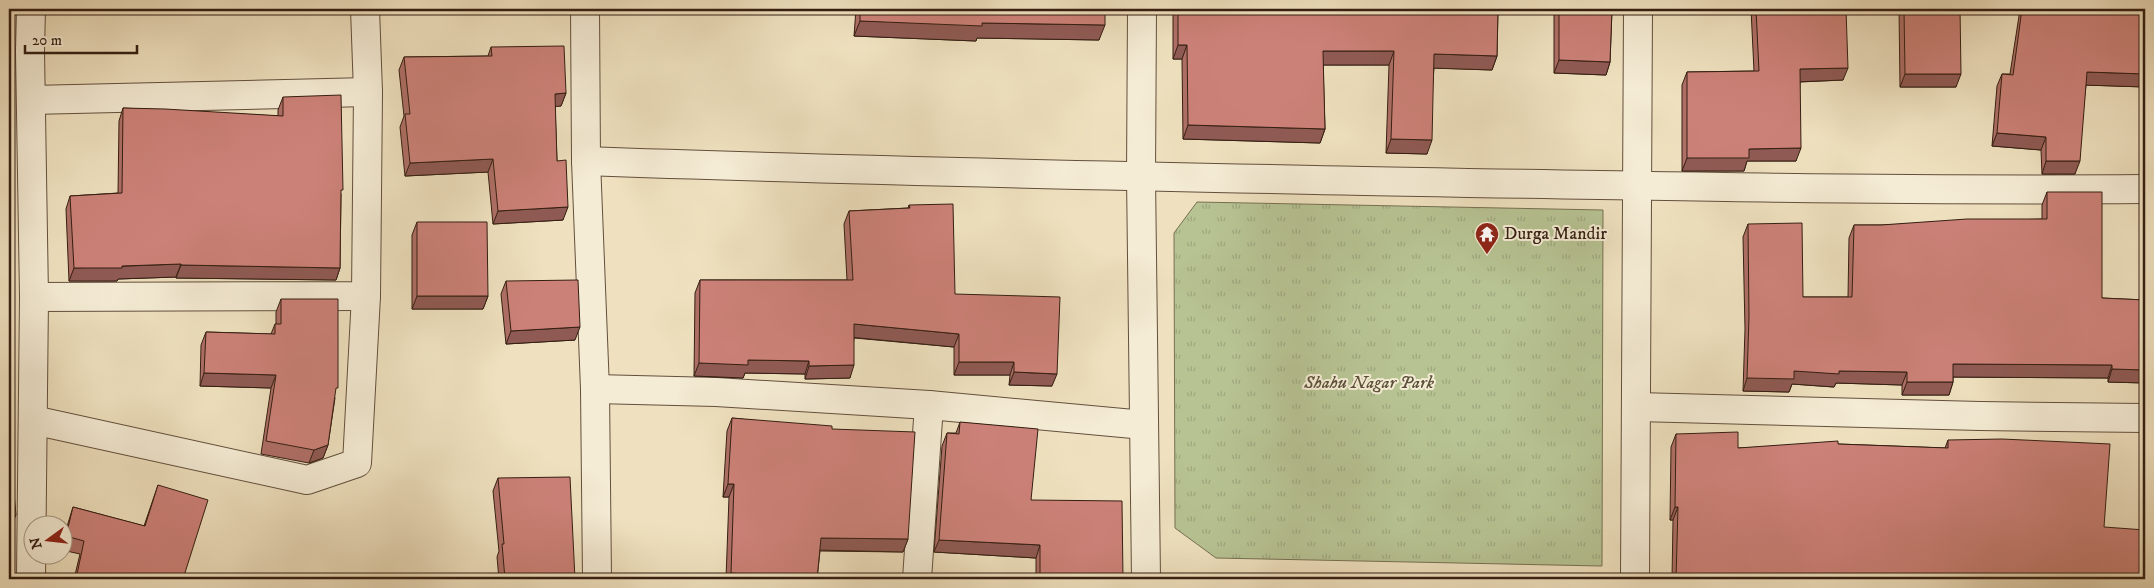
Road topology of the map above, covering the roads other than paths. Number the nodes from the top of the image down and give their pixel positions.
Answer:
1 (31, 9) edge
2 (366, 9) edge
3 (585, 9) edge
4 (1142, 9) edge
5 (1638, 9) edge
6 (19, 51) edge
7 (368, 92) junction
8 (31, 100) junction
9 (586, 161) junction
10 (1141, 176) junction
11 (1636, 186) junction
12 (2145, 188) edge
13 (366, 296) junction
14 (34, 297) junction
15 (595, 389) junction
16 (929, 405) junction
17 (1637, 407) junction
18 (2145, 418) edge
19 (33, 420) junction
20 (1144, 425) junction
21 (31, 579) edge
22 (597, 579) edge
23 (917, 579) edge
24 (1146, 579) edge
25 (1635, 579) edge

1 - 6 street
2 - 7 street
3 - 9 street
4 - 10 street
5 - 11 street
6 - 8 street
7 - 8 street
7 - 13 street
8 - 14 street
9 - 10 street
9 - 15 street
10 - 11 street
10 - 20 street
11 - 12 street
11 - 17 street
13 - 14 street
13 - 19 street
14 - 19 street
15 - 16 street
15 - 22 street
16 - 20 street
16 - 23 street
17 - 18 street
17 - 25 street
19 - 21 street
20 - 24 street

